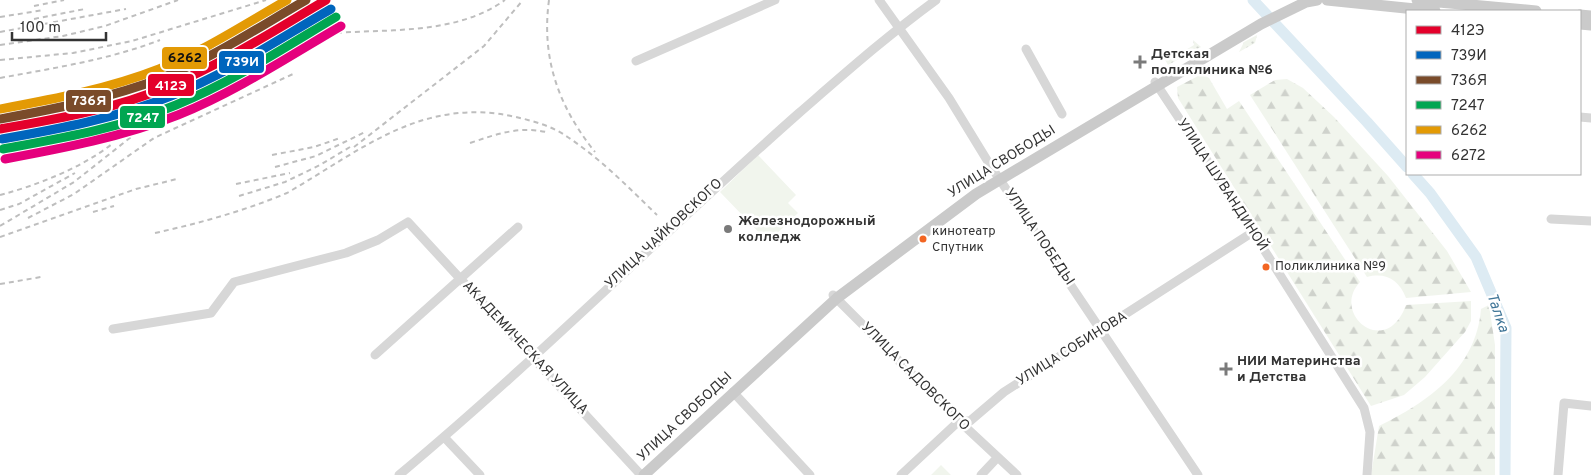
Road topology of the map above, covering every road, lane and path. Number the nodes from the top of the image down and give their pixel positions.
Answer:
1 (776, 0) edge
2 (879, 0) edge
3 (936, 0) edge
4 (1294, 0) edge
5 (1316, 0) edge
6 (1327, 0) edge
7 (1417, 0) edge
8 (1461, 5) edge
9 (1280, 10) junction
10 (1425, 10) edge
11 (1524, 10) edge
12 (897, 28) junction
13 (1026, 48) dead end
14 (636, 61) dead end
15 (1156, 84) junction
16 (1062, 114) dead end
17 (998, 177) junction
18 (1551, 219) dead end
19 (1591, 221) edge
20 (518, 227) dead end
21 (1253, 232) junction
22 (461, 280) junction
23 (835, 296) junction
24 (113, 329) dead end
25 (1102, 331) junction
26 (375, 355) dead end
27 (532, 359) junction
28 (734, 392) junction
29 (1591, 406) edge
30 (959, 421) junction
31 (444, 437) junction
32 (998, 458) junction
33 (639, 474) edge
34 (398, 475) edge
35 (480, 475) edge
36 (810, 475) edge
37 (901, 475) edge
38 (981, 475) edge
39 (1017, 475) edge
40 (1198, 475) edge
41 (1367, 475) edge
42 (1558, 475) edge

1 - 14 street
2 - 12 street, УЛИЦА ПОБЕДЫ
3 - 12 street, УЛИЦА ЧАЙКОВСКОГО
4 - 9 main road, УЛИЦА СВОБОДЫ
5 - 9 main road, УЛИЦА СВОБОДЫ
6 - 10 main road
7 - 8 main road
8 - 11 main road
9 - 15 main road, УЛИЦА СВОБОДЫ
12 - 17 street, УЛИЦА ПОБЕДЫ
12 - 27 street, УЛИЦА ЧАЙКОВСКОГО
13 - 16 street
15 - 17 main road, УЛИЦА СВОБОДЫ
15 - 21 street, УЛИЦА ШУВАНДИНОЙ
17 - 23 main road, УЛИЦА СВОБОДЫ
17 - 25 street, УЛИЦА ПОБЕДЫ
18 - 19 street
20 - 22 street
21 - 25 street, УЛИЦА СОБИНОВА
21 - 41 street, УЛИЦА ШУВАНДИНОЙ
22 - 24 street, АКАДЕМИЧЕСКАЯ УЛИЦА
22 - 26 street
22 - 27 street, АКАДЕМИЧЕСКАЯ УЛИЦА
23 - 28 main road, УЛИЦА СВОБОДЫ
23 - 30 street, УЛИЦА САДОВСКОГО
23 - 33 main road, УЛИЦА СВОБОДЫ
25 - 30 street, УЛИЦА СОБИНОВА
25 - 40 street, УЛИЦА ПОБЕДЫ
27 - 31 street, УЛИЦА ЧАЙКОВСКОГО
27 - 33 street, АКАДЕМИЧЕСКАЯ УЛИЦА
28 - 33 main road, УЛИЦА СВОБОДЫ
28 - 36 street
29 - 42 street
30 - 32 street, УЛИЦА САДОВСКОГО
30 - 37 street, УЛИЦА СОБИНОВА
31 - 34 street, УЛИЦА ЧАЙКОВСКОГО
31 - 35 street
32 - 38 street
32 - 39 street, УЛИЦА САДОВСКОГО

